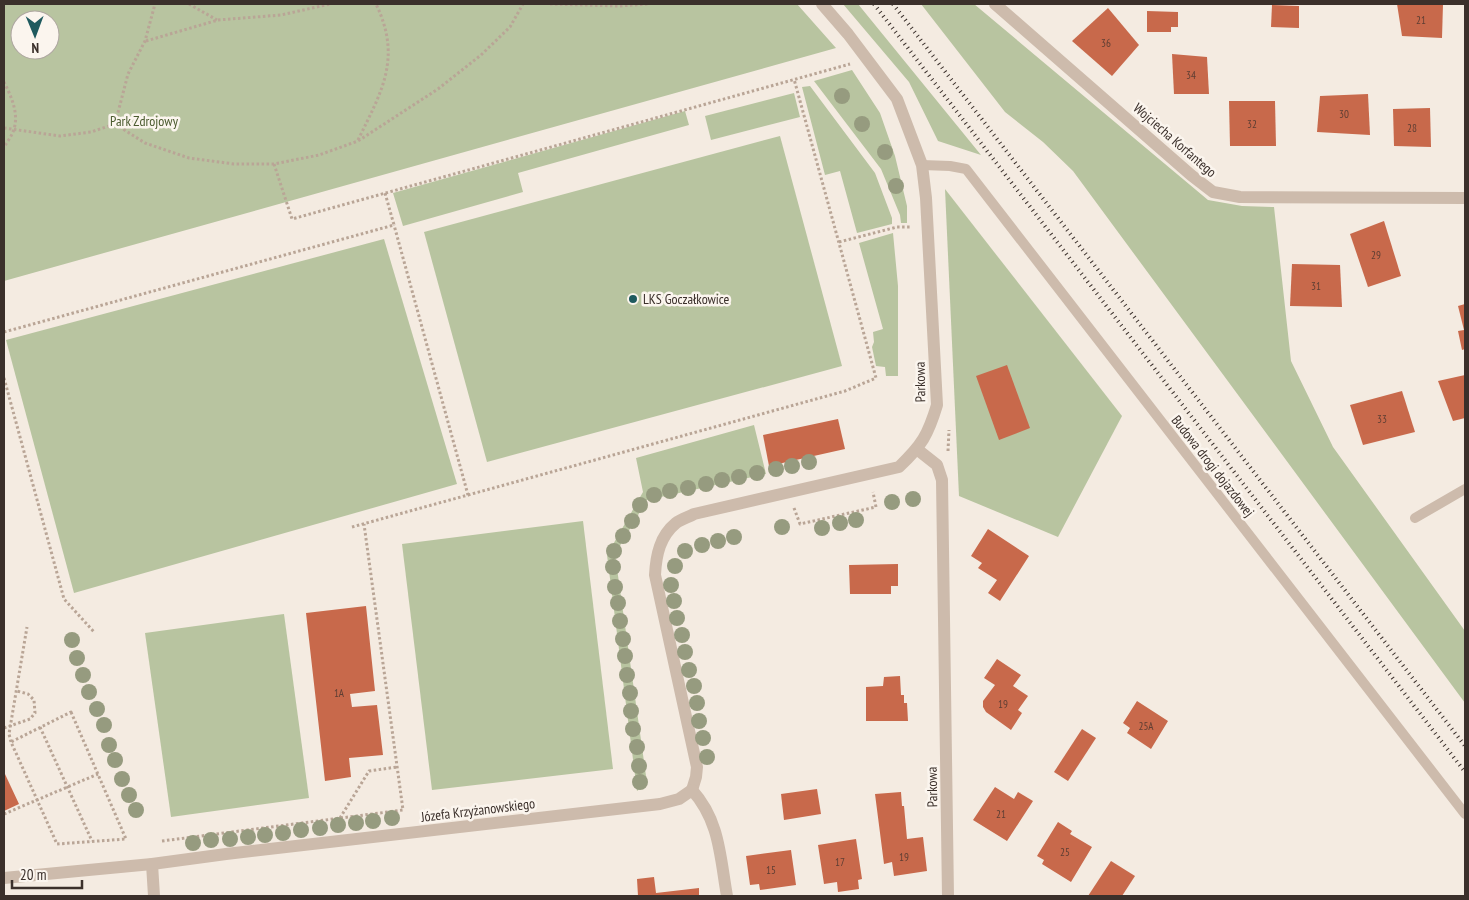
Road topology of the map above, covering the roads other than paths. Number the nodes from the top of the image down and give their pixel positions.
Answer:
1 (822, 4) edge
2 (995, 4) edge
3 (922, 165) junction
4 (1465, 198) edge
5 (918, 450) junction
6 (1465, 489) edge
7 (1415, 518) dead end
8 (692, 790) junction
9 (1465, 814) edge
10 (152, 864) junction
11 (4, 878) edge
12 (154, 896) edge
13 (727, 896) edge
14 (948, 896) edge

1 - 3 street, Parkowa
2 - 4 street, Wojciecha Korfantego
3 - 5 street, Parkowa
3 - 9 lane, Budowa drogi dojazdowej
5 - 8 street
5 - 14 street, Parkowa
6 - 7 lane
8 - 10 street, Józefa Krzyżanowskiego
8 - 13 street
10 - 11 street, Józefa Krzyżanowskiego
10 - 12 street

